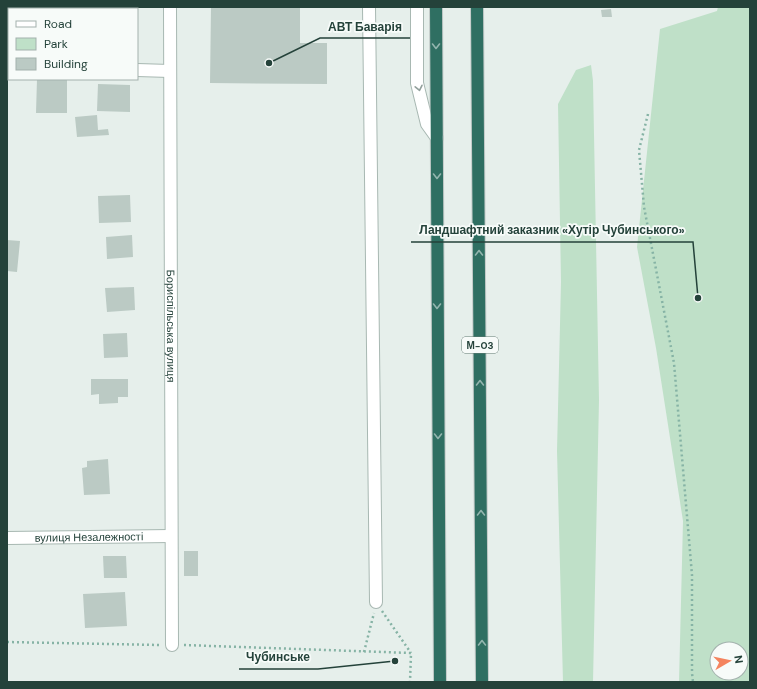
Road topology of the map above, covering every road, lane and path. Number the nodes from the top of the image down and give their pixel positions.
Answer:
1 (170, 7) edge
2 (369, 7) edge
3 (417, 7) edge
4 (436, 7) edge
5 (477, 7) edge
6 (138, 70) edge
7 (170, 71) junction
8 (648, 114) dead end
9 (437, 138) junction
10 (171, 536) junction
11 (7, 538) edge
12 (376, 602) junction
13 (7, 642) edge
14 (172, 645) junction
15 (364, 652) junction
16 (411, 654) junction
17 (410, 682) edge
18 (440, 682) edge
19 (482, 682) edge
20 (693, 682) edge

1 - 7 street, Бориспільська вулиця
2 - 12 street
3 -> 9 street
4 -> 9 highway
19 -> 5 highway, М-03
6 - 7 street
7 - 10 street, Бориспільська вулиця
8 - 20 path
9 -> 18 highway
10 - 11 street, вулиця Незалежності
10 - 14 street, Бориспільська вулиця
12 - 15 path
12 - 16 path
13 - 14 path
14 - 15 path
15 - 16 path
16 - 17 path

